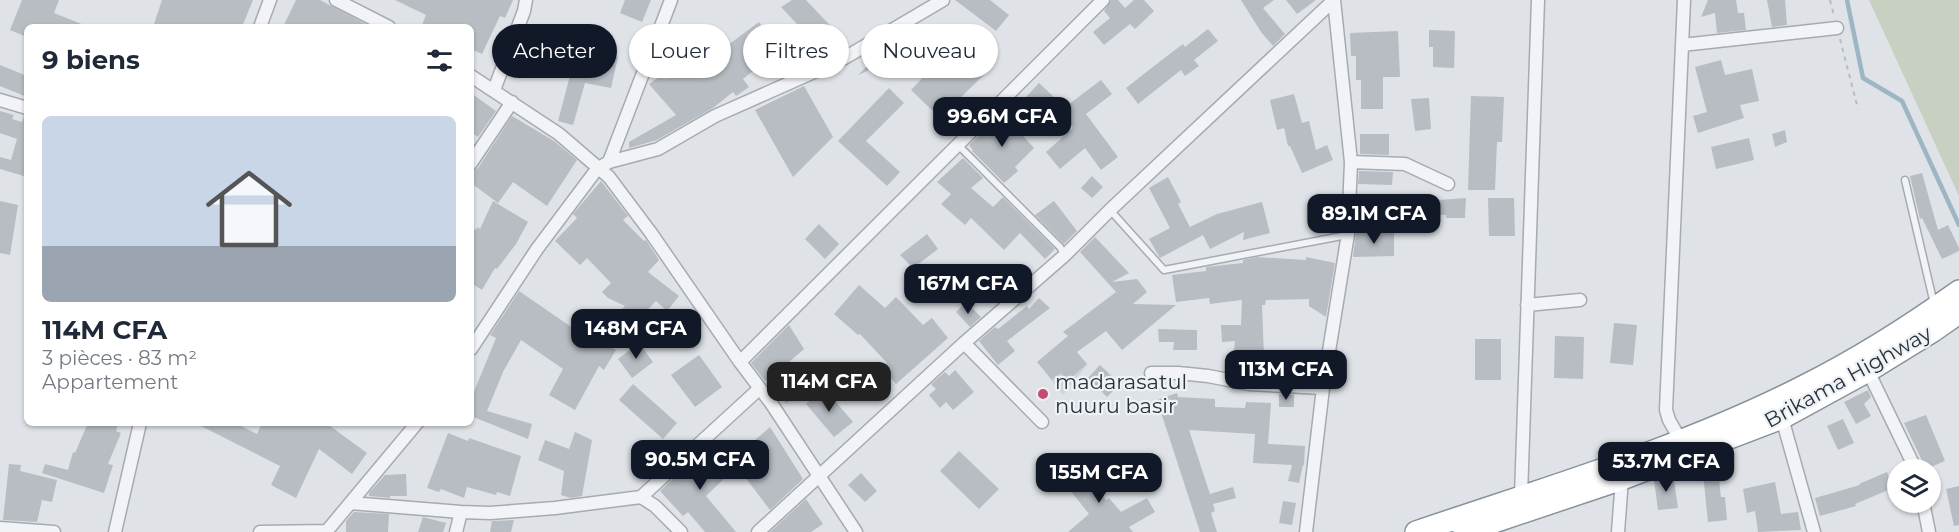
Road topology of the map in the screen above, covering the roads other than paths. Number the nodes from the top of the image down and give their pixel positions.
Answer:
1 (270, 0) edge
2 (336, 0) edge
3 (526, 0) edge
4 (671, 0) edge
5 (943, 0) edge
6 (1103, 0) edge
7 (1334, 0) edge
8 (1538, 0) edge
9 (1684, 0) edge
10 (261, 24) edge
11 (383, 24) edge
12 (1837, 28) road end
13 (1682, 45) junction
14 (474, 77) edge
15 (494, 90) junction
16 (0, 100) edge
17 (512, 102) junction
18 (24, 107) edge
19 (958, 145) junction
20 (474, 159) edge
21 (609, 162) junction
22 (1351, 162) junction
23 (597, 169) junction
24 (1905, 180) dead end
25 (1448, 184) dead end
26 (1110, 210) junction
27 (1348, 234) junction
28 (1065, 255) junction
29 (1959, 291) edge
30 (1580, 300) dead end
31 (1527, 305) junction
32 (1935, 308) junction
33 (1959, 313) edge
34 (964, 343) junction
35 (474, 344) edge
36 (740, 362) junction
37 (1868, 371) junction
38 (1151, 373) dead end
39 (1323, 388) junction
40 (759, 389) junction
41 (1782, 418) junction
42 (1042, 422) dead end
43 (139, 426) edge
44 (414, 426) edge
45 (1681, 441) junction
46 (1911, 459) edge
47 (820, 477) junction
48 (1622, 479) junction
49 (1521, 496) junction
50 (641, 497) junction
51 (350, 502) junction
52 (461, 513) junction
53 (1925, 513) edge
54 (0, 528) edge
55 (54, 532) edge
56 (115, 532) edge
57 (260, 532) edge
58 (326, 532) edge
59 (456, 532) edge
60 (681, 532) edge
61 (758, 532) edge
62 (856, 532) edge
63 (1306, 532) edge
64 (1416, 532) edge
65 (1464, 532) edge
66 (1618, 532) edge
67 (1814, 532) edge
68 (1929, 532) edge

1 - 10 street
2 - 11 street
3 - 15 street
4 - 21 street
5 - 21 street
6 - 19 street
7 - 22 street
7 - 26 street
8 - 31 street
9 - 13 street
12 - 13 street
13 - 45 street
14 - 15 street
15 - 17 street
16 - 18 street
17 - 20 street
17 - 23 street
19 - 28 lane
19 - 36 street
21 - 23 street
22 - 25 street
22 - 27 street
23 - 35 street
23 - 36 street
24 - 32 lane
26 - 27 lane
26 - 28 street
27 - 39 street
28 - 34 street
29 - 32 highway, Brikama Highway
30 - 31 street
31 - 49 street
32 - 45 highway, Brikama Highway
33 - 37 highway, Brikama Highway
34 - 42 street
34 - 47 street
36 - 40 street
37 - 41 highway, Brikama Highway
37 - 46 street
38 - 39 street
39 - 63 street
40 - 47 street
40 - 50 street
41 - 48 highway, Brikama Highway
41 - 67 street
43 - 56 street
44 - 51 street
45 - 49 highway, Brikama Highway
47 - 61 street
47 - 62 street
48 - 65 highway, Brikama Highway
48 - 66 street
49 - 64 highway, Brikama Highway
50 - 52 street
50 - 60 street
51 - 52 street
51 - 58 street
52 - 59 street
53 - 68 street
54 - 55 street
57 - 58 street

